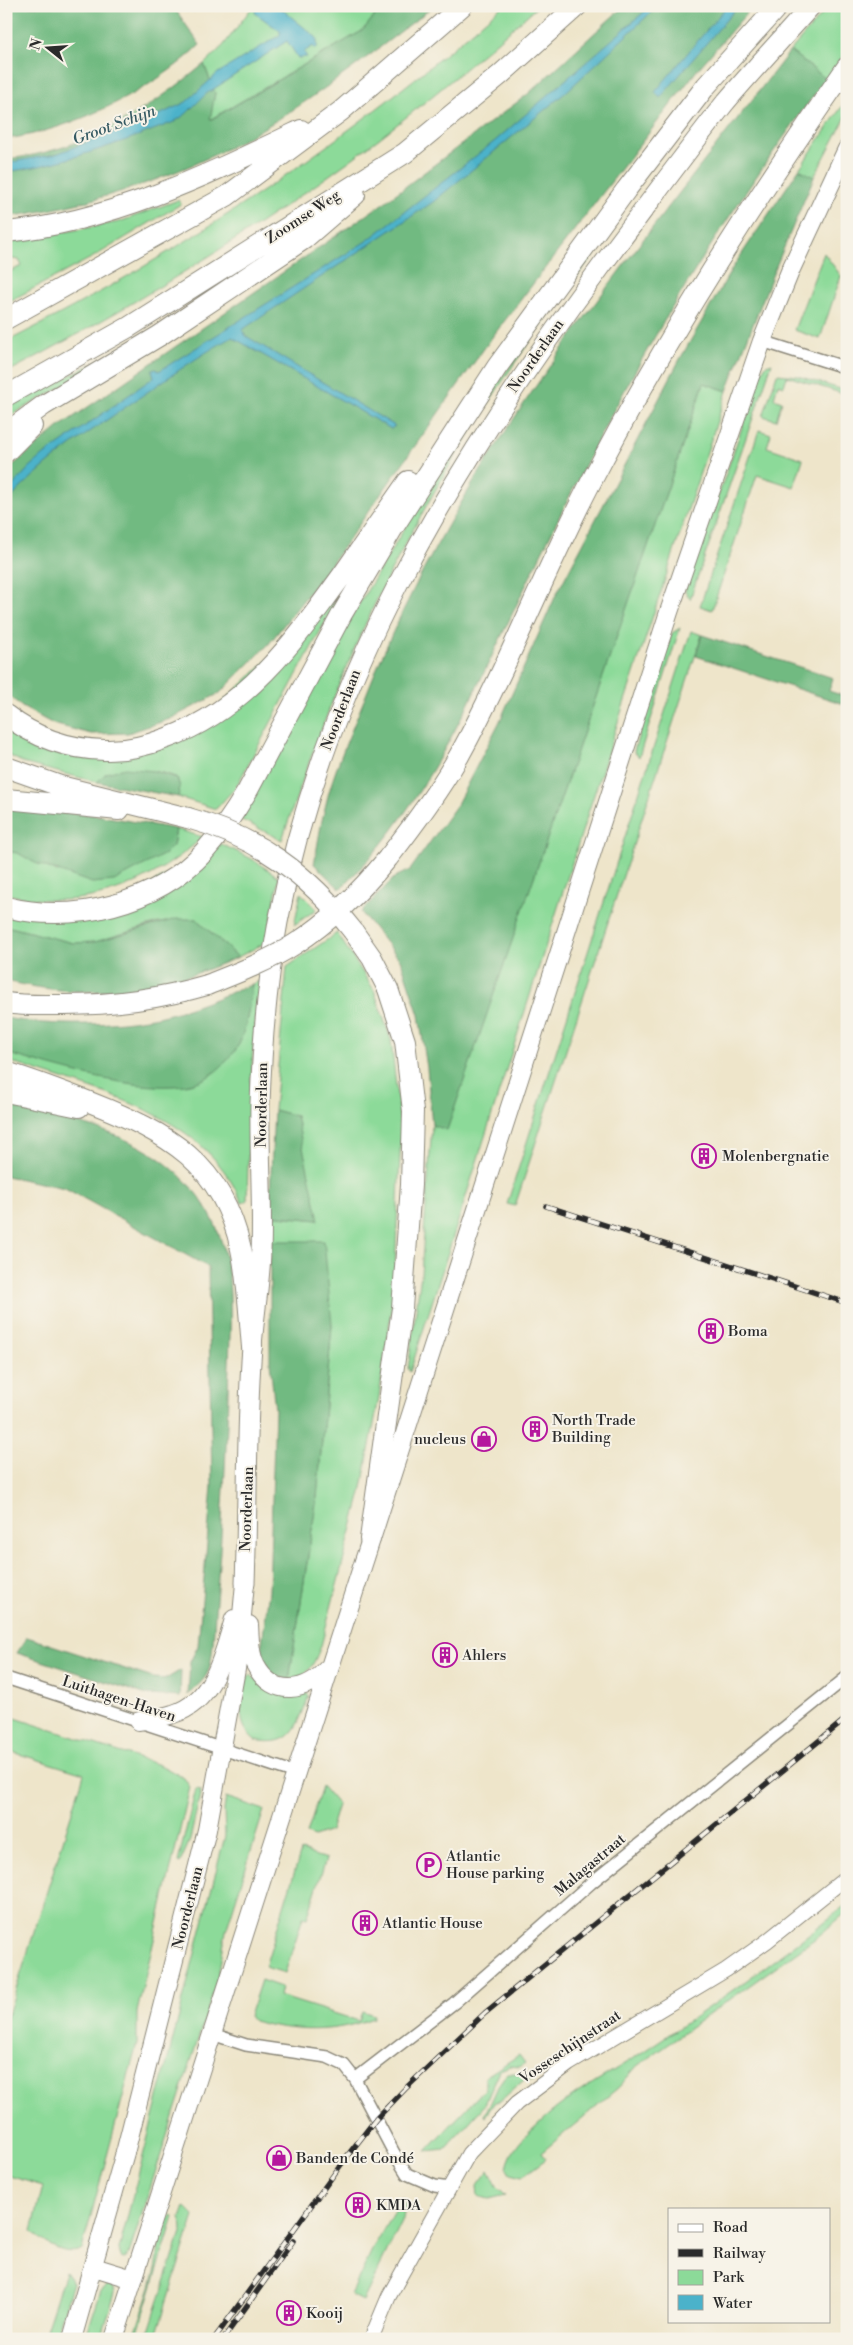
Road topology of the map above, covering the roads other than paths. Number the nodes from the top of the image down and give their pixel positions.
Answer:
1 (462, 6) edge
2 (577, 6) edge
3 (778, 6) edge
4 (811, 6) edge
5 (847, 66) edge
6 (341, 111) junction
7 (847, 148) edge
8 (405, 153) junction
9 (6, 232) edge
10 (6, 319) edge
11 (762, 340) junction
12 (497, 367) junction
13 (847, 368) edge
14 (101, 369) junction
15 (6, 396) edge
16 (6, 433) edge
17 (6, 452) edge
18 (6, 715) edge
19 (6, 767) edge
20 (6, 799) edge
21 (188, 818) junction
22 (6, 907) edge
23 (6, 990) edge
24 (6, 1004) edge
25 (62, 1005) junction
26 (6, 1072) edge
27 (6, 1092) edge
28 (104, 1108) junction
29 (252, 1347) junction
30 (370, 1539) junction
31 (246, 1583) junction
32 (330, 1666) junction
33 (847, 1677) edge
34 (6, 1678) edge
35 (139, 1721) junction
36 (223, 1748) junction
37 (296, 1773) junction
38 (847, 1877) edge
39 (212, 2034) junction
40 (355, 2079) junction
41 (449, 2188) junction
42 (94, 2267) junction
43 (133, 2279) junction
44 (72, 2339) edge
45 (114, 2339) edge
46 (371, 2339) edge

1 - 6 highway
2 - 8 highway, Zoomse Weg
3 - 12 highway
4 - 29 highway, Noorderlaan
5 - 25 highway, bridge
6 - 9 highway
6 - 10 highway
7 - 11 main road
8 - 14 highway
8 - 15 highway, Zoomse Weg
11 - 13 street
11 - 30 main road
12 - 18 highway
12 - 22 highway
14 - 16 highway
14 - 17 highway
19 - 21 highway
20 - 21 highway
21 - 30 highway, bridge
23 - 25 highway
24 - 25 highway
26 - 28 highway
27 - 28 highway
28 - 29 highway
29 - 31 highway, Noorderlaan
30 - 32 main road
31 - 32 main road
31 - 35 main road
31 - 36 main road, Noorderlaan
32 - 37 main road
33 - 40 street, Malagastraat
34 - 35 street, Luithagen-Haven
35 - 36 street, Luithagen-Haven
36 - 37 street, Luithagen-Haven
36 - 42 main road, Noorderlaan
37 - 39 main road
38 - 41 street, Vosseschijnstraat
39 - 40 street
39 - 43 main road
40 - 41 street
41 - 46 street, Vosseschijnstraat
42 - 43 main road
42 - 44 main road, Noorderlaan
43 - 45 main road

